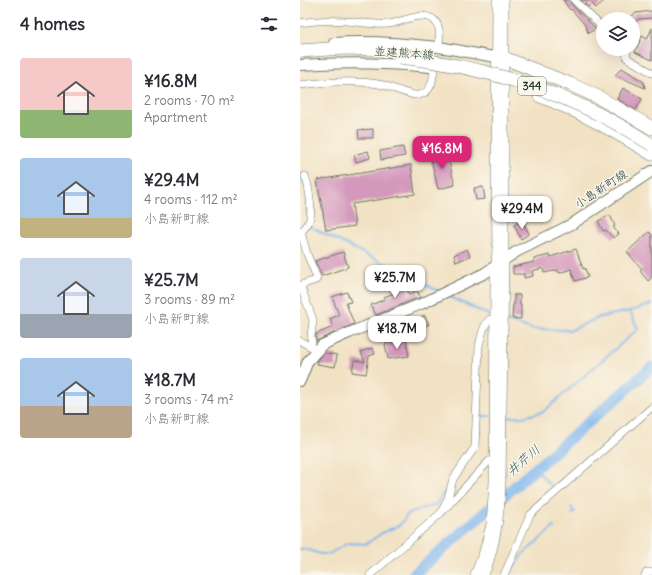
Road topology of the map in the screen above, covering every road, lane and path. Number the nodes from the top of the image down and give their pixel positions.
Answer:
1 (497, 0) edge
2 (504, 0) edge
3 (574, 0) edge
4 (596, 21) edge
5 (300, 23) edge
6 (500, 32) junction
7 (300, 45) edge
8 (439, 48) junction
9 (300, 51) edge
10 (400, 54) junction
11 (627, 56) edge
12 (300, 57) edge
13 (500, 58) junction
14 (300, 65) edge
15 (434, 68) junction
16 (652, 72) edge
17 (500, 82) junction
18 (300, 85) edge
19 (652, 128) edge
20 (652, 138) edge
21 (652, 145) edge
22 (652, 154) edge
23 (652, 171) edge
24 (305, 176) dead end
25 (504, 261) junction
26 (495, 266) junction
27 (499, 322) junction
28 (300, 341) edge
29 (314, 348) junction
30 (300, 381) edge
31 (652, 407) edge
32 (495, 456) junction
33 (441, 513) junction
34 (489, 550) junction
35 (652, 572) edge
36 (370, 575) edge
37 (475, 575) edge
38 (484, 575) edge
39 (504, 575) edge
40 (645, 575) edge

1 - 6 street
2 - 6 street
3 - 4 street
5 - 8 street
6 - 13 street
7 - 8 main road, 並建熊本線
8 - 13 main road, 並建熊本線
9 - 10 highway, 344
10 - 12 highway, 344
10 - 20 highway, 344
10 - 21 highway, 344, bridge
11 - 16 street
13 - 17 street
13 - 19 highway
14 - 15 main road, 並建熊本線
15 - 17 main road, 並建熊本線
15 - 18 street
17 - 22 highway
17 - 25 street
17 - 26 street
23 - 25 main road, 小島新町線
24 - 29 street
25 - 26 main road, 小島新町線
25 - 27 street
26 - 27 street
26 - 29 main road, 小島新町線
27 - 32 street
27 - 33 street
28 - 29 street
29 - 30 main road, 小島新町線
31 - 39 street
32 - 33 street
32 - 34 street
33 - 36 street
34 - 37 street
34 - 38 street
35 - 40 street

